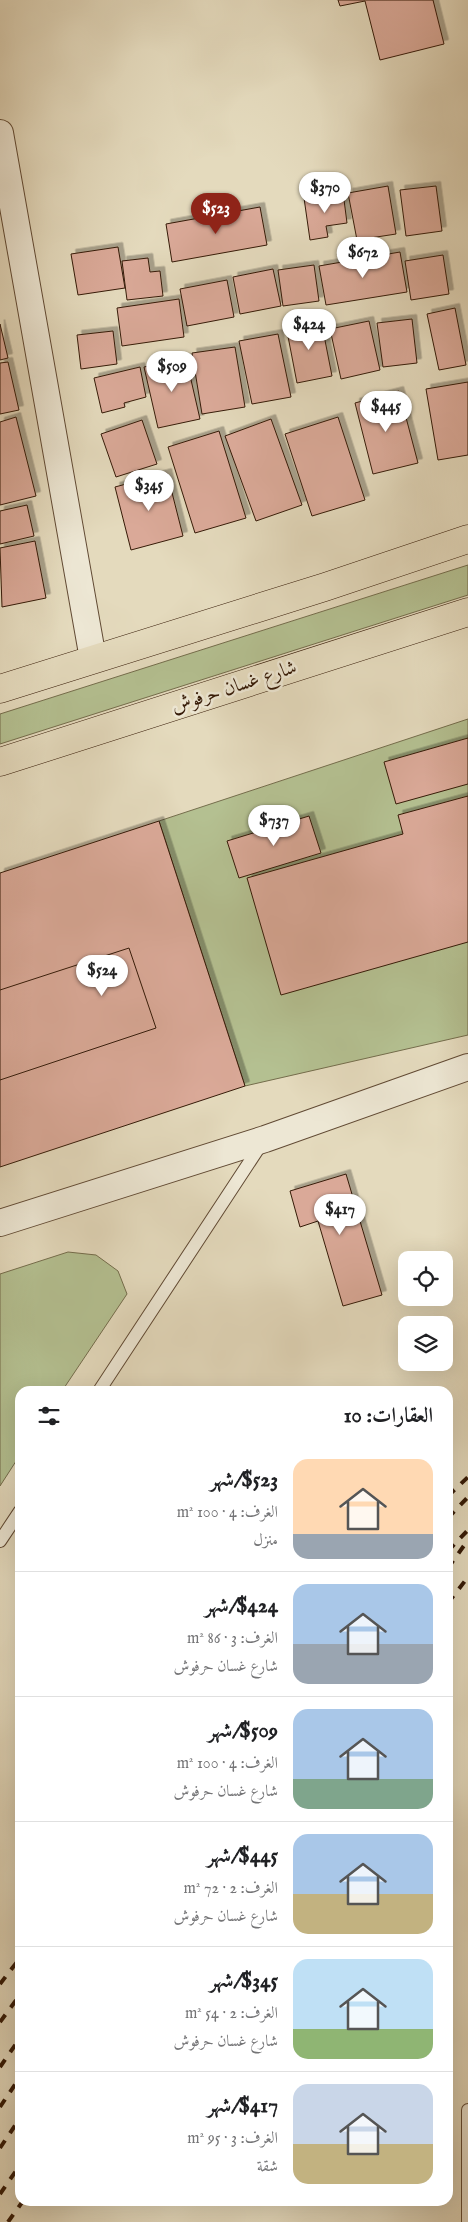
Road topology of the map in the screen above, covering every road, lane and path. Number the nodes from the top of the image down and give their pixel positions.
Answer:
1 (0, 133) edge
2 (468, 539) edge
3 (468, 612) edge
4 (93, 659) junction
5 (0, 689) edge
6 (0, 762) edge
7 (468, 1067) edge
8 (265, 1139) junction
9 (0, 1223) edge
10 (102, 1386) edge
11 (15, 1518) edge
12 (0, 1541) edge
13 (468, 2110) edge
14 (468, 2222) edge

1 - 4 street
2 - 4 main road
3 - 6 main road, شارع غسان حرفوش
4 - 5 main road
7 - 8 street
8 - 9 street
8 - 10 lane
11 - 12 lane
13 - 14 lane

